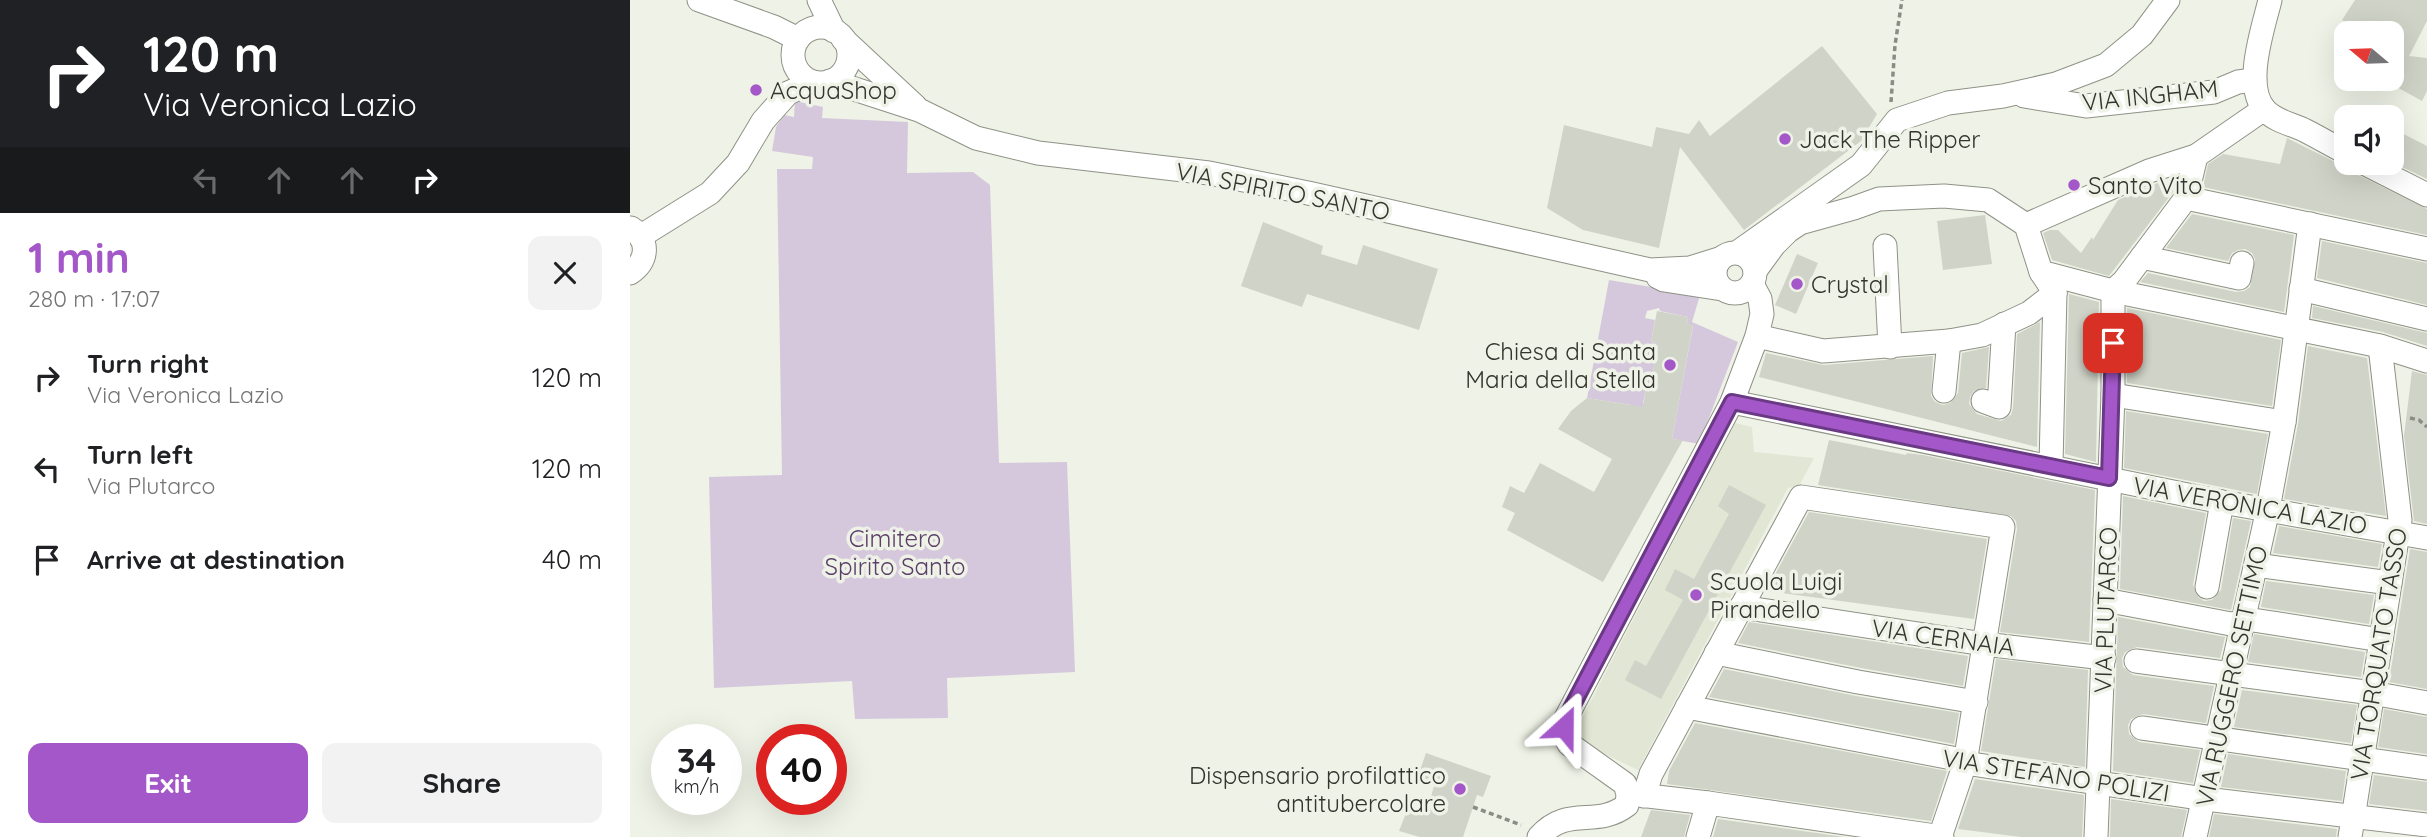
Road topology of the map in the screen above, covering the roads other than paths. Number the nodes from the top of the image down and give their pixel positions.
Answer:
1 (699, 0) edge
2 (806, 0) edge
3 (818, 0) edge
4 (2168, 0) edge
5 (2270, 0) edge
6 (839, 35) junction
7 (798, 42) junction
8 (2254, 80) junction
9 (821, 82) junction
10 (2003, 96) junction
11 (2264, 109) junction
12 (919, 110) junction
13 (764, 121) junction
14 (2334, 146) edge
15 (2196, 156) junction
16 (2388, 175) edge
17 (2427, 195) edge
18 (2186, 198) junction
19 (2309, 224) junction
20 (2026, 225) junction
21 (635, 231) edge
22 (1885, 246) dead end
23 (2427, 249) edge
24 (1728, 256) junction
25 (2142, 257) junction
26 (2242, 263) dead end
27 (1650, 270) junction
28 (2041, 272) junction
29 (630, 273) edge
30 (1754, 278) junction
31 (2301, 289) junction
32 (1725, 291) junction
33 (2113, 291) junction
34 (2055, 293) junction
35 (2427, 319) edge
36 (2004, 324) junction
37 (2295, 327) junction
38 (1949, 341) junction
39 (1754, 343) junction
40 (1890, 346) junction
41 (2380, 346) junction
42 (2427, 361) edge
43 (1944, 391) dead end
44 (2001, 395) dead end
45 (2113, 395) junction
46 (1732, 402) junction
47 (2284, 422) junction
48 (2050, 465) junction
49 (2109, 478) junction
50 (2222, 502) junction
51 (2268, 509) junction
52 (2398, 532) junction
53 (2427, 538) edge
54 (2256, 565) junction
55 (2390, 583) junction
56 (2207, 587) dead end
57 (2105, 600) junction
58 (1741, 607) junction
59 (2244, 620) junction
60 (2381, 639) junction
61 (1984, 644) junction
62 (1716, 653) junction
63 (2104, 658) junction
64 (2136, 662) dead end
65 (2232, 675) junction
66 (2372, 693) junction
67 (1976, 702) junction
68 (2427, 703) edge
69 (1687, 707) junction
70 (2142, 729) dead end
71 (2217, 740) junction
72 (2362, 758) junction
73 (1965, 763) junction
74 (2427, 768) edge
75 (2099, 784) junction
76 (1636, 795) junction
77 (2204, 799) junction
78 (1708, 803) junction
79 (2427, 825) edge
80 (2352, 827) edge
81 (1541, 835) edge
82 (1698, 837) edge
83 (1941, 837) edge
84 (2096, 837) edge
85 (2195, 837) edge

1 - 7 street
2 - 7 street
3 - 6 street
4 - 10 street
5 - 8 street
6 - 7 street
6 - 9 street
6 - 12 street, VIA SPIRITO SANTO
7 - 9 street
7 - 13 street
8 - 10 street, VIA INGHAM
8 - 11 street
9 - 12 street, VIA SPIRITO SANTO
9 - 13 street
10 - 24 street
11 - 14 street
11 - 15 street
12 - 27 street, VIA SPIRITO SANTO
13 - 21 street
15 - 18 street
15 - 20 street
16 - 17 street
18 - 19 street
18 - 25 street
19 - 23 street
19 - 31 street, VIA RUGGERO SETTIMO
20 - 28 street
20 - 30 street
21 - 29 street
22 - 40 street
24 - 27 street
24 - 30 street
24 - 32 street
25 - 26 street
25 - 33 street
27 - 32 street
28 - 33 street
28 - 34 street
30 - 32 street
30 - 39 street
31 - 35 street
31 - 37 street, VIA RUGGERO SETTIMO
32 - 39 street
33 - 37 street
33 - 45 street, VIA PLUTARCO
34 - 36 street
34 - 48 street
36 - 38 street
36 - 44 street
37 - 41 street
37 - 47 street, VIA RUGGERO SETTIMO
38 - 40 street
38 - 43 street
39 - 40 street
39 - 46 street
41 - 42 street
41 - 52 street, VIA TORQUATO TASSO
45 - 47 street
45 - 49 street, VIA PLUTARCO
46 - 48 street, VIA VERONICA LAZIO
46 - 76 street
47 - 51 street, VIA RUGGERO SETTIMO
48 - 49 street, VIA VERONICA LAZIO
49 - 50 street, VIA VERONICA LAZIO
49 - 57 street, VIA PLUTARCO
50 - 51 street, VIA VERONICA LAZIO
50 - 56 street
51 - 52 street, VIA VERONICA LAZIO
51 - 54 street, VIA RUGGERO SETTIMO
52 - 53 street, VIA VERONICA LAZIO
52 - 55 street, VIA TORQUATO TASSO
54 - 55 street
54 - 59 street, VIA RUGGERO SETTIMO
55 - 60 street, VIA TORQUATO TASSO
57 - 59 street
57 - 63 street, VIA PLUTARCO
58 - 61 street, VIA CERNAIA
58 - 61 street
58 - 62 street
59 - 60 street
59 - 65 street, VIA RUGGERO SETTIMO
60 - 66 street, VIA TORQUATO TASSO
61 - 63 street, VIA CERNAIA
61 - 67 street
62 - 67 street
62 - 69 street
63 - 75 street, VIA PLUTARCO
64 - 65 street
65 - 66 street
65 - 71 street, VIA RUGGERO SETTIMO
66 - 68 street
66 - 72 street, VIA TORQUATO TASSO
67 - 73 street
69 - 73 street, VIA STEFANO POLIZI
69 - 76 street
70 - 71 street
71 - 72 street
71 - 77 street, VIA RUGGERO SETTIMO
72 - 74 street
72 - 80 street, VIA TORQUATO TASSO
73 - 75 street, VIA STEFANO POLIZI
73 - 83 street
75 - 77 street, VIA STEFANO POLIZI
75 - 84 street, VIA PLUTARCO
76 - 78 street
76 - 81 street
77 - 80 street, VIA STEFANO POLIZI
77 - 85 street, VIA RUGGERO SETTIMO
78 - 82 street
78 - 83 street
79 - 80 street, VIA STEFANO POLIZI

